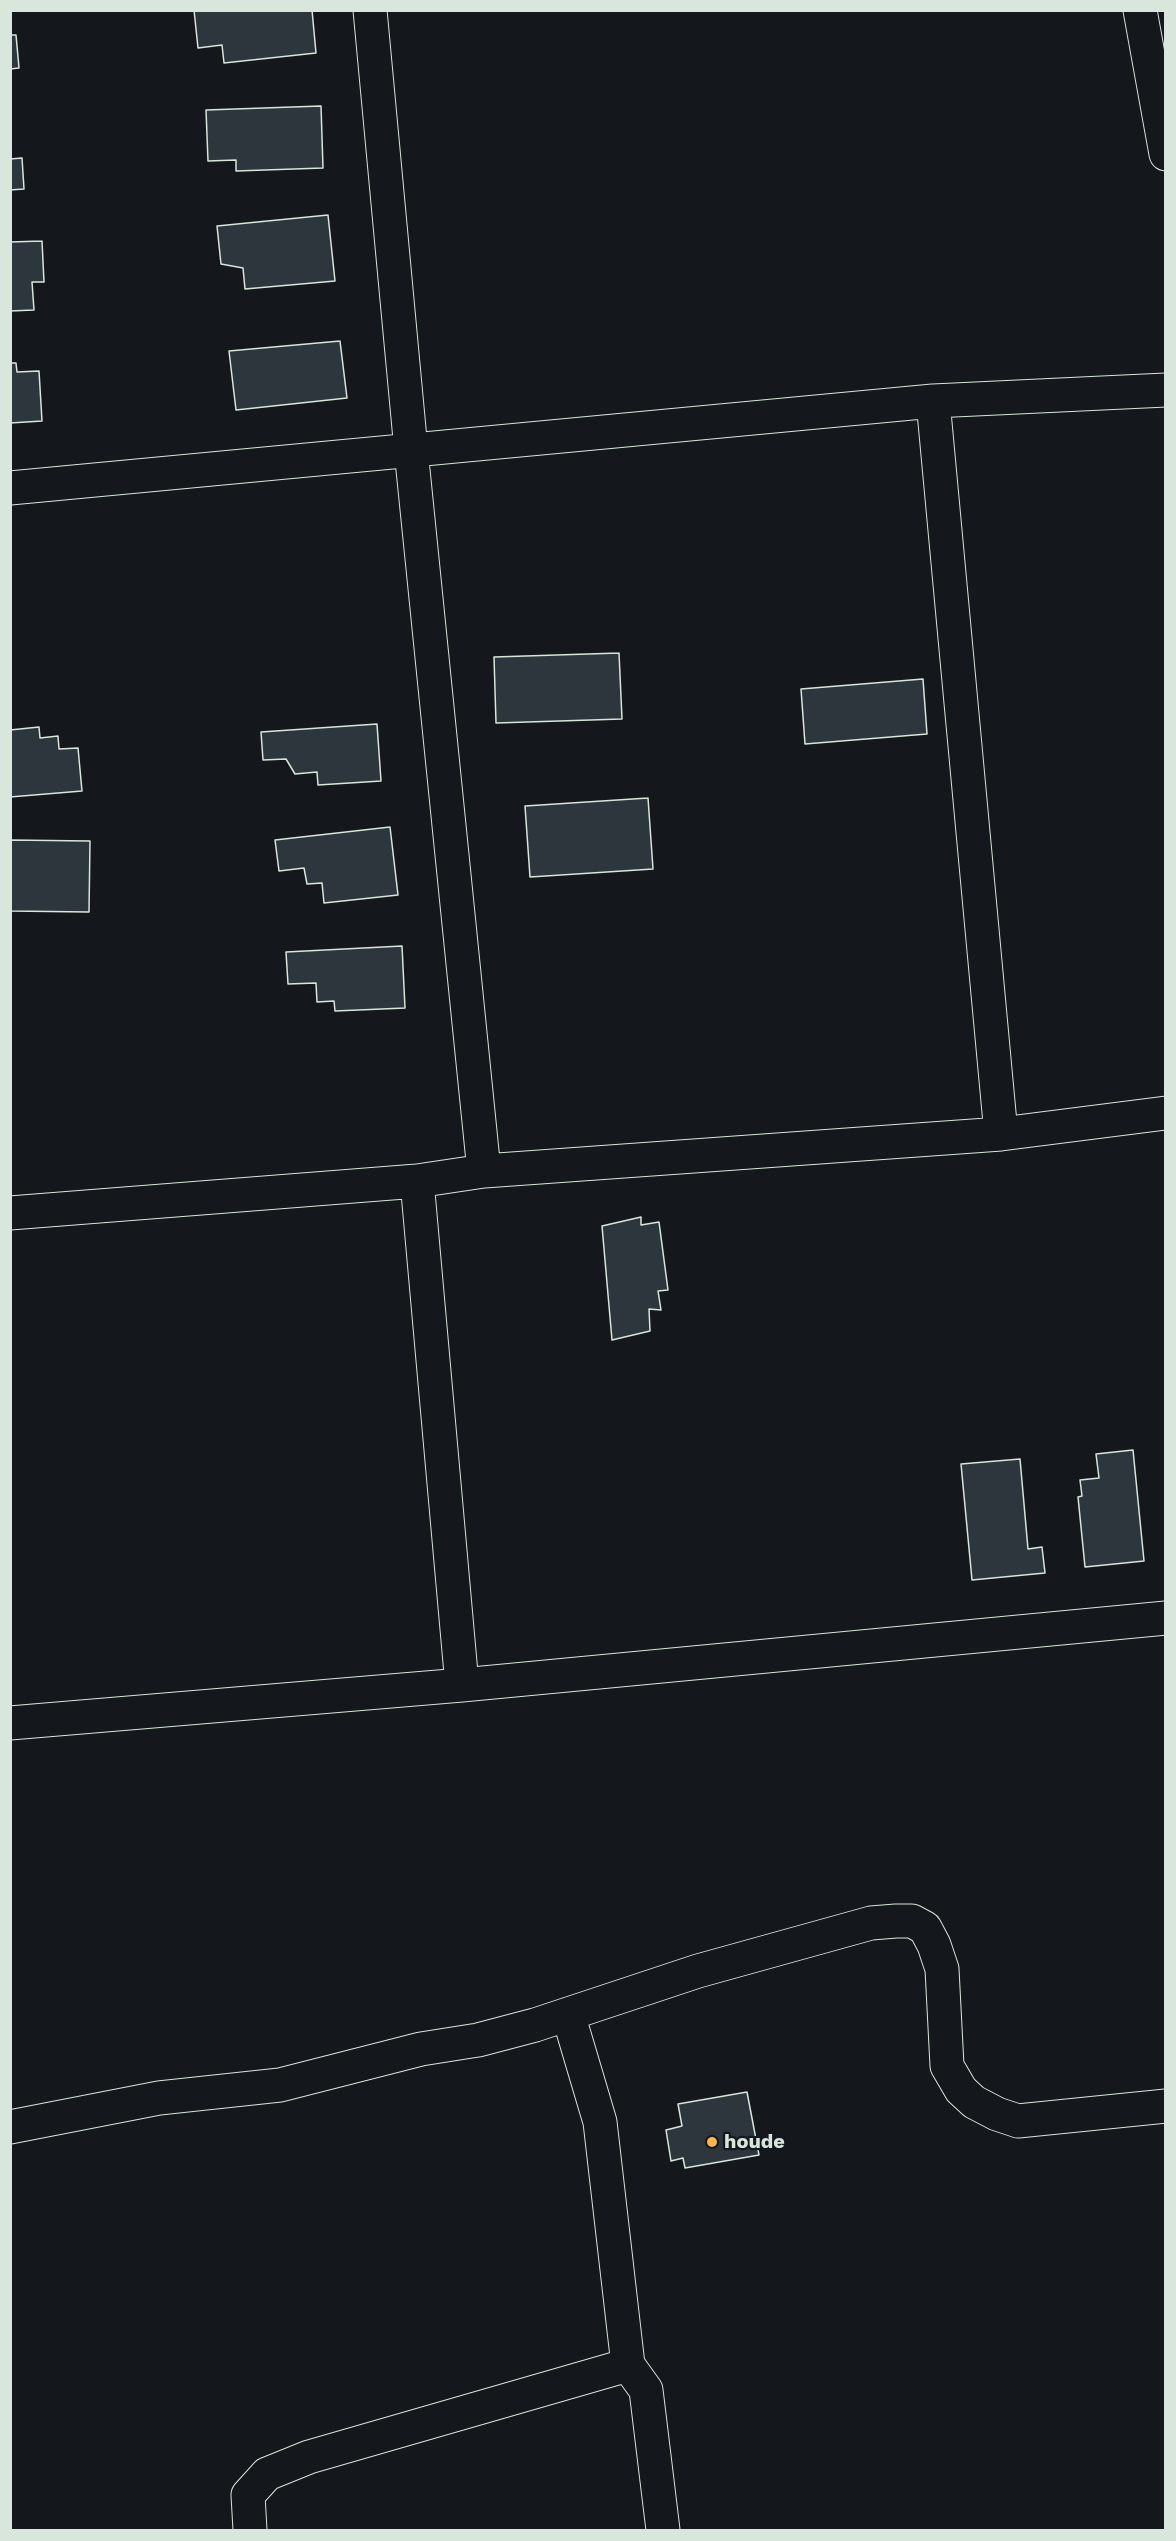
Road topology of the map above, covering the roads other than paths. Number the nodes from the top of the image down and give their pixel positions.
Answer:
1 (370, 10) edge
2 (1140, 10) edge
3 (1166, 154) edge
4 (1166, 390) edge
5 (933, 401) junction
6 (411, 450) junction
7 (10, 489) edge
8 (1166, 1113) edge
9 (1001, 1134) junction
10 (484, 1171) junction
11 (417, 1181) junction
12 (10, 1213) edge
13 (1166, 1618) edge
14 (462, 1685) junction
15 (10, 1723) edge
16 (568, 2014) junction
17 (1166, 2106) edge
18 (10, 2127) edge
19 (628, 2364) junction
20 (250, 2530) edge
21 (663, 2530) edge

1 - 6 street
2 - 3 street
4 - 5 street
5 - 6 street
5 - 9 street
6 - 7 street
6 - 10 street
8 - 9 street
9 - 10 street
10 - 11 street
11 - 12 street
11 - 14 street
13 - 14 street
14 - 15 street
16 - 17 street
16 - 18 street
16 - 19 street
19 - 20 street
19 - 21 street

